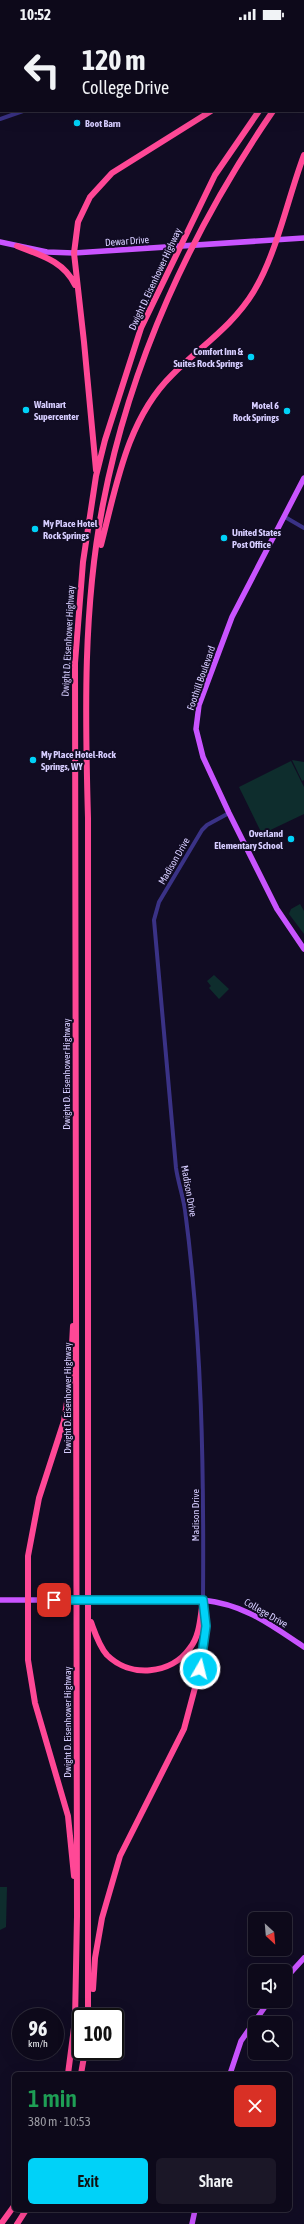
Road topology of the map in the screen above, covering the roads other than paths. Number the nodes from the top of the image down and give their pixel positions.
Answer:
1 (20, 112) edge
2 (208, 112) edge
3 (258, 112) edge
4 (272, 112) edge
5 (0, 119) edge
6 (304, 155) edge
7 (304, 238) edge
8 (275, 241) junction
9 (0, 242) edge
10 (17, 246) junction
11 (74, 254) junction
12 (77, 289) junction
13 (96, 476) junction
14 (304, 478) edge
15 (285, 517) junction
16 (304, 528) edge
17 (94, 568) junction
18 (229, 812) junction
19 (304, 949) edge
20 (77, 1260) junction
21 (0, 1600) edge
22 (28, 1600) junction
23 (203, 1600) junction
24 (89, 1616) junction
25 (304, 1647) edge
26 (77, 1916) junction
27 (304, 1958) edge
28 (292, 1971) edge
29 (88, 2008) edge
30 (92, 2008) edge
31 (264, 2008) edge
32 (84, 2060) edge
33 (68, 2072) edge
34 (81, 2072) edge
35 (231, 2072) edge
36 (12, 2209) edge
37 (25, 2212) edge
38 (195, 2212) edge
39 (1, 2224) edge
40 (17, 2224) edge
41 (192, 2224) edge

1 - 5 street
2 - 11 highway
3 - 13 highway, Dwight D. Eisenhower Highway
4 - 17 highway, Dwight D. Eisenhower Highway
6 - 8 highway
7 - 8 main road, Dewar Drive
8 - 11 main road, Dewar Drive
8 - 17 highway
9 - 10 main road, Dewar Drive
10 - 11 main road, Dewar Drive
10 - 12 highway
11 - 12 highway
12 - 13 highway
13 - 20 highway, Dwight D. Eisenhower Highway
14 - 15 main road, Foothill Boulevard
15 - 16 street
15 - 18 main road, Foothill Boulevard
17 - 24 highway, Dwight D. Eisenhower Highway
18 - 19 main road, Foothill Boulevard
18 - 23 street, Madison Drive
20 - 22 highway
20 - 26 highway, Dwight D. Eisenhower Highway
21 - 22 main road, College Drive
22 - 23 main road, College Drive
22 - 26 highway
23 - 24 highway
23 - 25 main road, College Drive
23 - 30 highway
24 - 29 highway, Dwight D. Eisenhower Highway
26 - 33 highway, Dwight D. Eisenhower Highway
27 - 28 main road
31 - 35 main road
32 - 34 highway
36 - 39 highway
37 - 40 highway
38 - 41 main road

